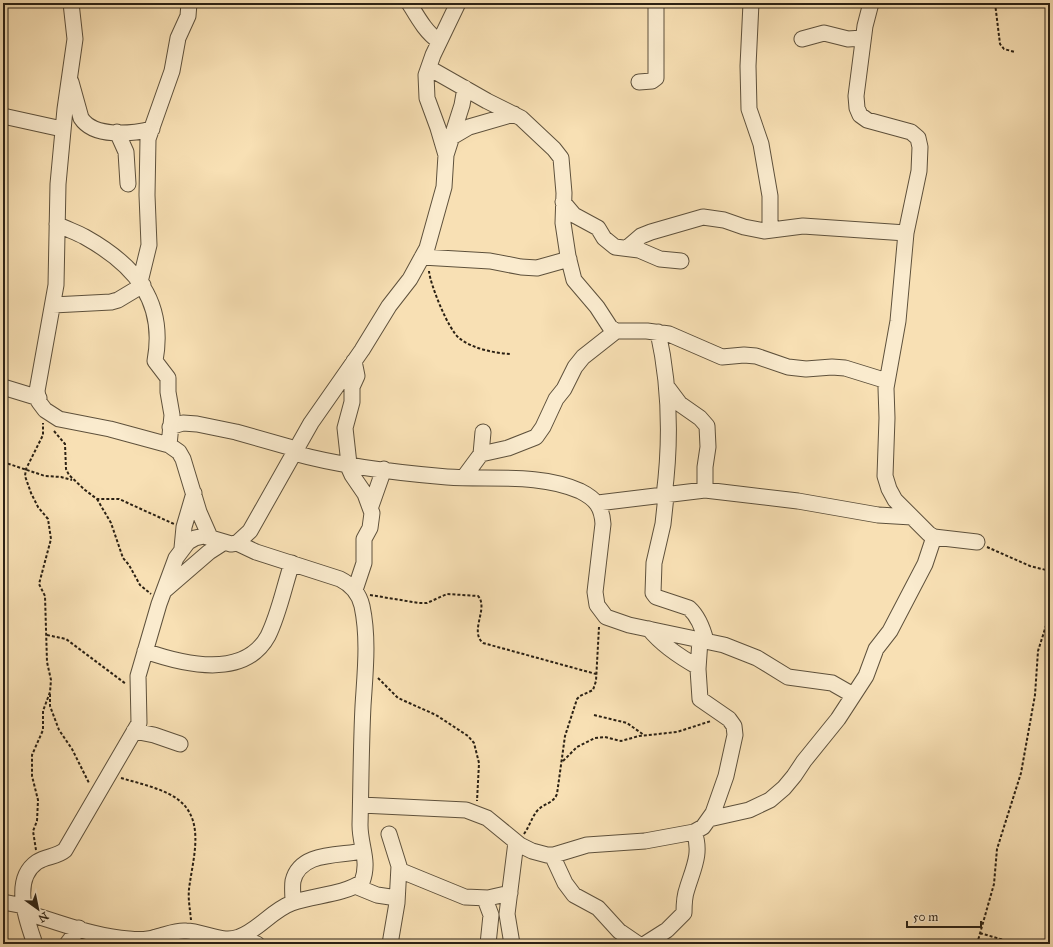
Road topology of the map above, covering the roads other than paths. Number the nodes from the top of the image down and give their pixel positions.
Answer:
1 (71, 3) edge
2 (190, 3) edge
3 (409, 3) edge
4 (458, 3) edge
5 (656, 3) edge
6 (751, 3) edge
7 (870, 3) edge
8 (863, 38) junction
9 (802, 39) dead end
10 (439, 41) junction
11 (429, 68) junction
12 (69, 77) junction
13 (639, 82) dead end
14 (466, 88) junction
15 (514, 114) junction
16 (3, 116) edge
17 (62, 129) junction
18 (152, 129) junction
19 (117, 132) junction
20 (452, 137) junction
21 (446, 155) junction
22 (128, 184) dead end
23 (563, 202) junction
24 (57, 224) junction
25 (770, 230) junction
26 (906, 233) junction
27 (627, 248) junction
28 (425, 257) junction
29 (569, 259) junction
30 (681, 261) dead end
31 (142, 283) junction
32 (53, 305) junction
33 (616, 331) junction
34 (658, 332) junction
35 (354, 361) junction
36 (887, 381) junction
37 (3, 387) edge
38 (668, 388) junction
39 (41, 403) junction
40 (170, 428) junction
41 (483, 432) dead end
42 (170, 446) junction
43 (295, 451) junction
44 (481, 454) junction
45 (348, 464) junction
46 (384, 469) junction
47 (464, 477) junction
48 (705, 490) junction
49 (194, 493) junction
50 (665, 496) junction
51 (598, 503) junction
52 (371, 506) junction
53 (912, 517) junction
54 (934, 537) junction
55 (223, 541) junction
56 (977, 542) road end
57 (182, 548) junction
58 (292, 563) junction
59 (356, 591) junction
60 (162, 598) junction
61 (649, 629) junction
62 (703, 641) junction
63 (145, 651) junction
64 (698, 667) junction
65 (853, 695) junction
66 (134, 731) junction
67 (180, 744) dead end
68 (361, 805) junction
69 (709, 819) junction
70 (694, 832) junction
71 (389, 834) dead end
72 (517, 843) junction
73 (363, 851) junction
74 (552, 855) junction
75 (399, 870) junction
76 (420, 879) junction
77 (355, 886) junction
78 (510, 893) junction
79 (398, 894) junction
80 (485, 899) junction
81 (3, 902) edge
82 (293, 902) junction
83 (25, 909) junction
84 (509, 922) junction
85 (491, 923) junction
86 (79, 928) junction
87 (240, 937) junction
88 (630, 942) edge
89 (35, 944) edge
90 (67, 944) edge
91 (257, 944) edge
92 (390, 944) edge
93 (488, 944) edge
94 (512, 944) edge
95 (645, 944) edge

1 - 12 street
2 - 18 street
3 - 10 street
4 - 10 street
5 - 13 street
6 - 25 street
7 - 8 street
8 - 9 street
8 - 26 street
10 - 11 street
11 - 14 street
11 - 21 street
12 - 17 street
12 - 19 street
14 - 15 street
14 - 20 street
15 - 20 street
15 - 23 street
16 - 17 street
17 - 24 street
18 - 19 street
18 - 31 street
19 - 22 street
20 - 21 street
21 - 28 street
23 - 27 street
23 - 29 street
24 - 31 street
24 - 32 street
25 - 26 street
25 - 27 street
26 - 36 street
27 - 30 street
28 - 29 street
28 - 35 street
29 - 33 street
31 - 32 street
31 - 40 street
32 - 39 street
33 - 34 street
33 - 44 street
34 - 36 street
34 - 38 street
35 - 43 street
35 - 45 street
36 - 53 street
37 - 39 street
38 - 48 street
38 - 50 street
39 - 42 street
40 - 42 street
40 - 43 street
41 - 44 street
42 - 49 street
43 - 45 street
43 - 55 street
44 - 47 street
45 - 46 street
45 - 52 street
46 - 47 street
46 - 52 street
47 - 51 street
48 - 50 street
48 - 53 street
49 - 55 street
49 - 57 street
50 - 51 street
50 - 62 street
51 - 61 street
52 - 59 street
53 - 54 street
54 - 56 street
54 - 65 street
55 - 57 street
55 - 58 street
55 - 60 street
57 - 60 street
58 - 59 street
58 - 63 street
59 - 68 street
60 - 63 street
61 - 62 street
61 - 64 street
62 - 64 street
62 - 65 street
63 - 66 street
64 - 69 street
65 - 69 street
66 - 67 street
66 - 83 street
68 - 72 street
68 - 73 street
69 - 70 street
70 - 74 street
70 - 95 street
71 - 75 street
72 - 74 street
72 - 78 street
73 - 77 street
73 - 82 street
74 - 88 street
75 - 76 street
75 - 79 street
76 - 79 street
76 - 80 street
77 - 79 street
77 - 82 street
78 - 80 street
78 - 84 street
79 - 92 street
80 - 85 street
81 - 83 street
82 - 87 street
83 - 86 street
83 - 89 street
84 - 85 street
84 - 94 street
85 - 93 street
86 - 87 street
86 - 90 street
87 - 91 street

